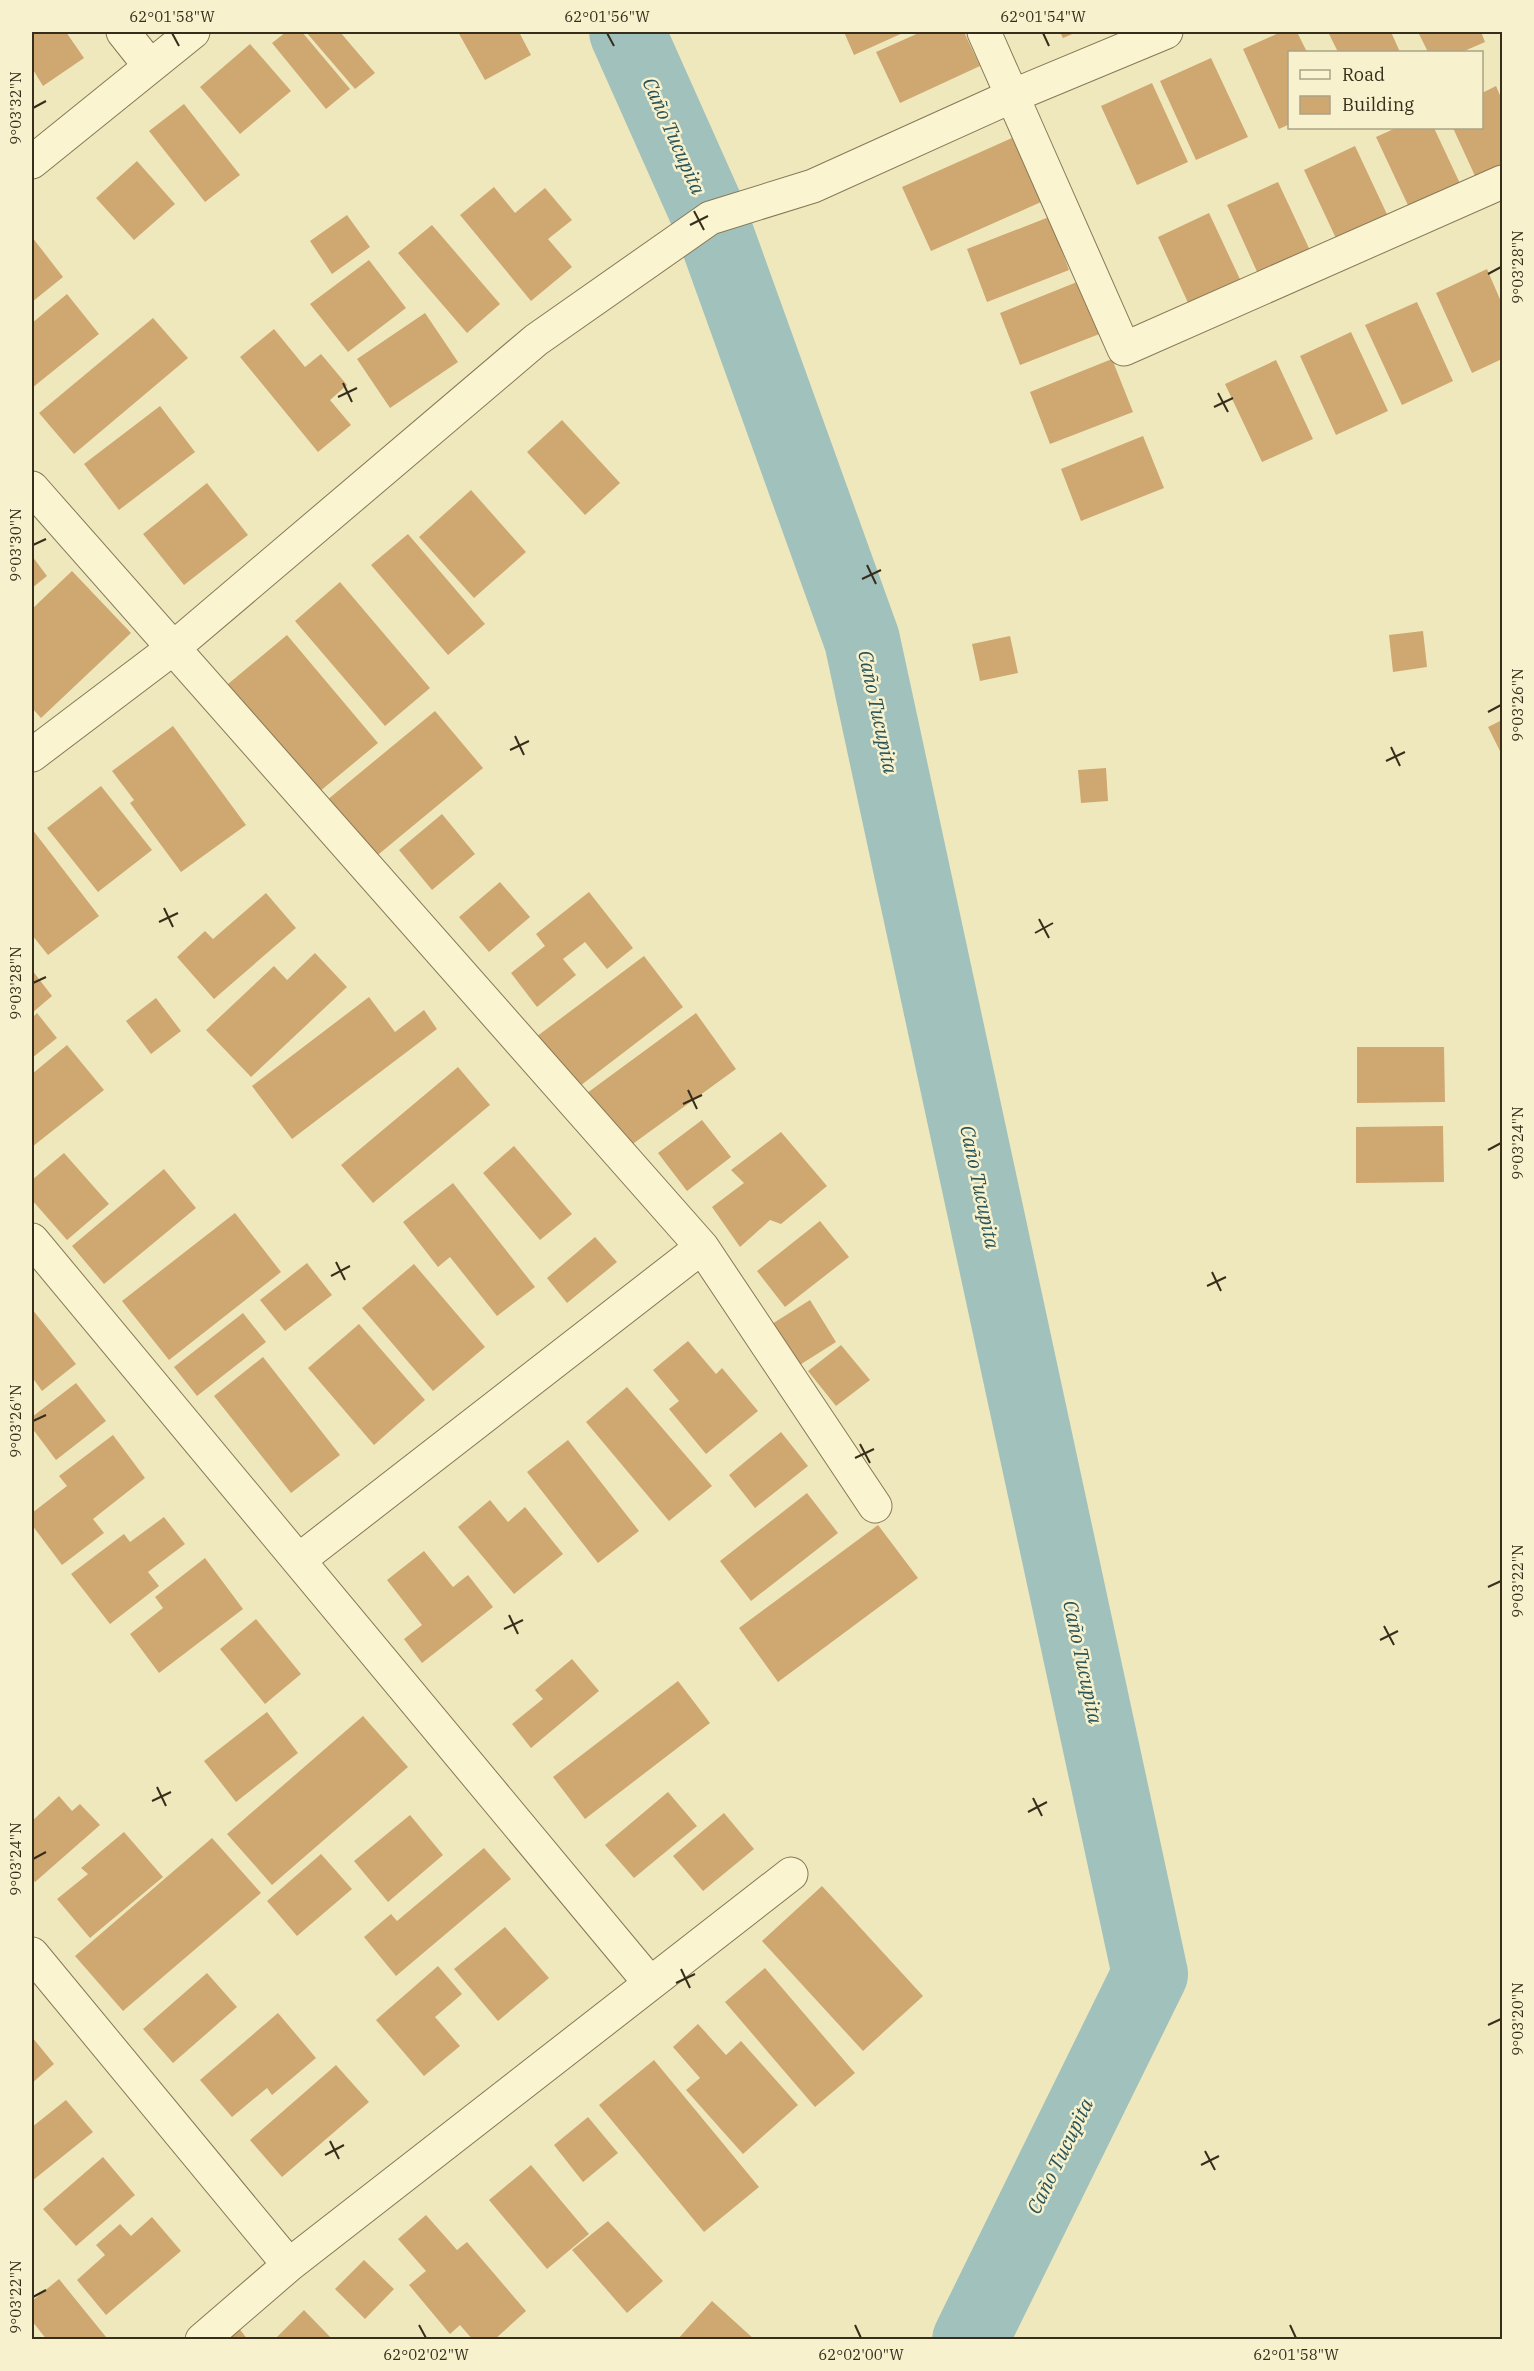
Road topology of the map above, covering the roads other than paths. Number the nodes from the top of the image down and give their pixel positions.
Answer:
1 (123, 32) edge
2 (193, 32) edge
3 (984, 32) edge
4 (1166, 32) edge
5 (150, 66) junction
6 (1012, 96) junction
7 (32, 162) edge
8 (1503, 182) edge
9 (32, 488) edge
10 (172, 649) junction
11 (32, 755) edge
12 (32, 1240) edge
13 (702, 1247) junction
14 (875, 1506) dead end
15 (299, 1560) junction
16 (791, 1874) dead end
17 (32, 1954) edge
18 (650, 1983) junction
19 (289, 2265) junction
20 (202, 2340) edge

1 - 5 street
2 - 5 street
3 - 6 street
4 - 6 street
5 - 7 street
6 - 8 street
6 - 10 street
9 - 10 street
10 - 11 street
10 - 13 street
12 - 15 street
13 - 14 street
13 - 15 street
15 - 18 street
16 - 18 street
17 - 19 street
18 - 19 street
19 - 20 street

